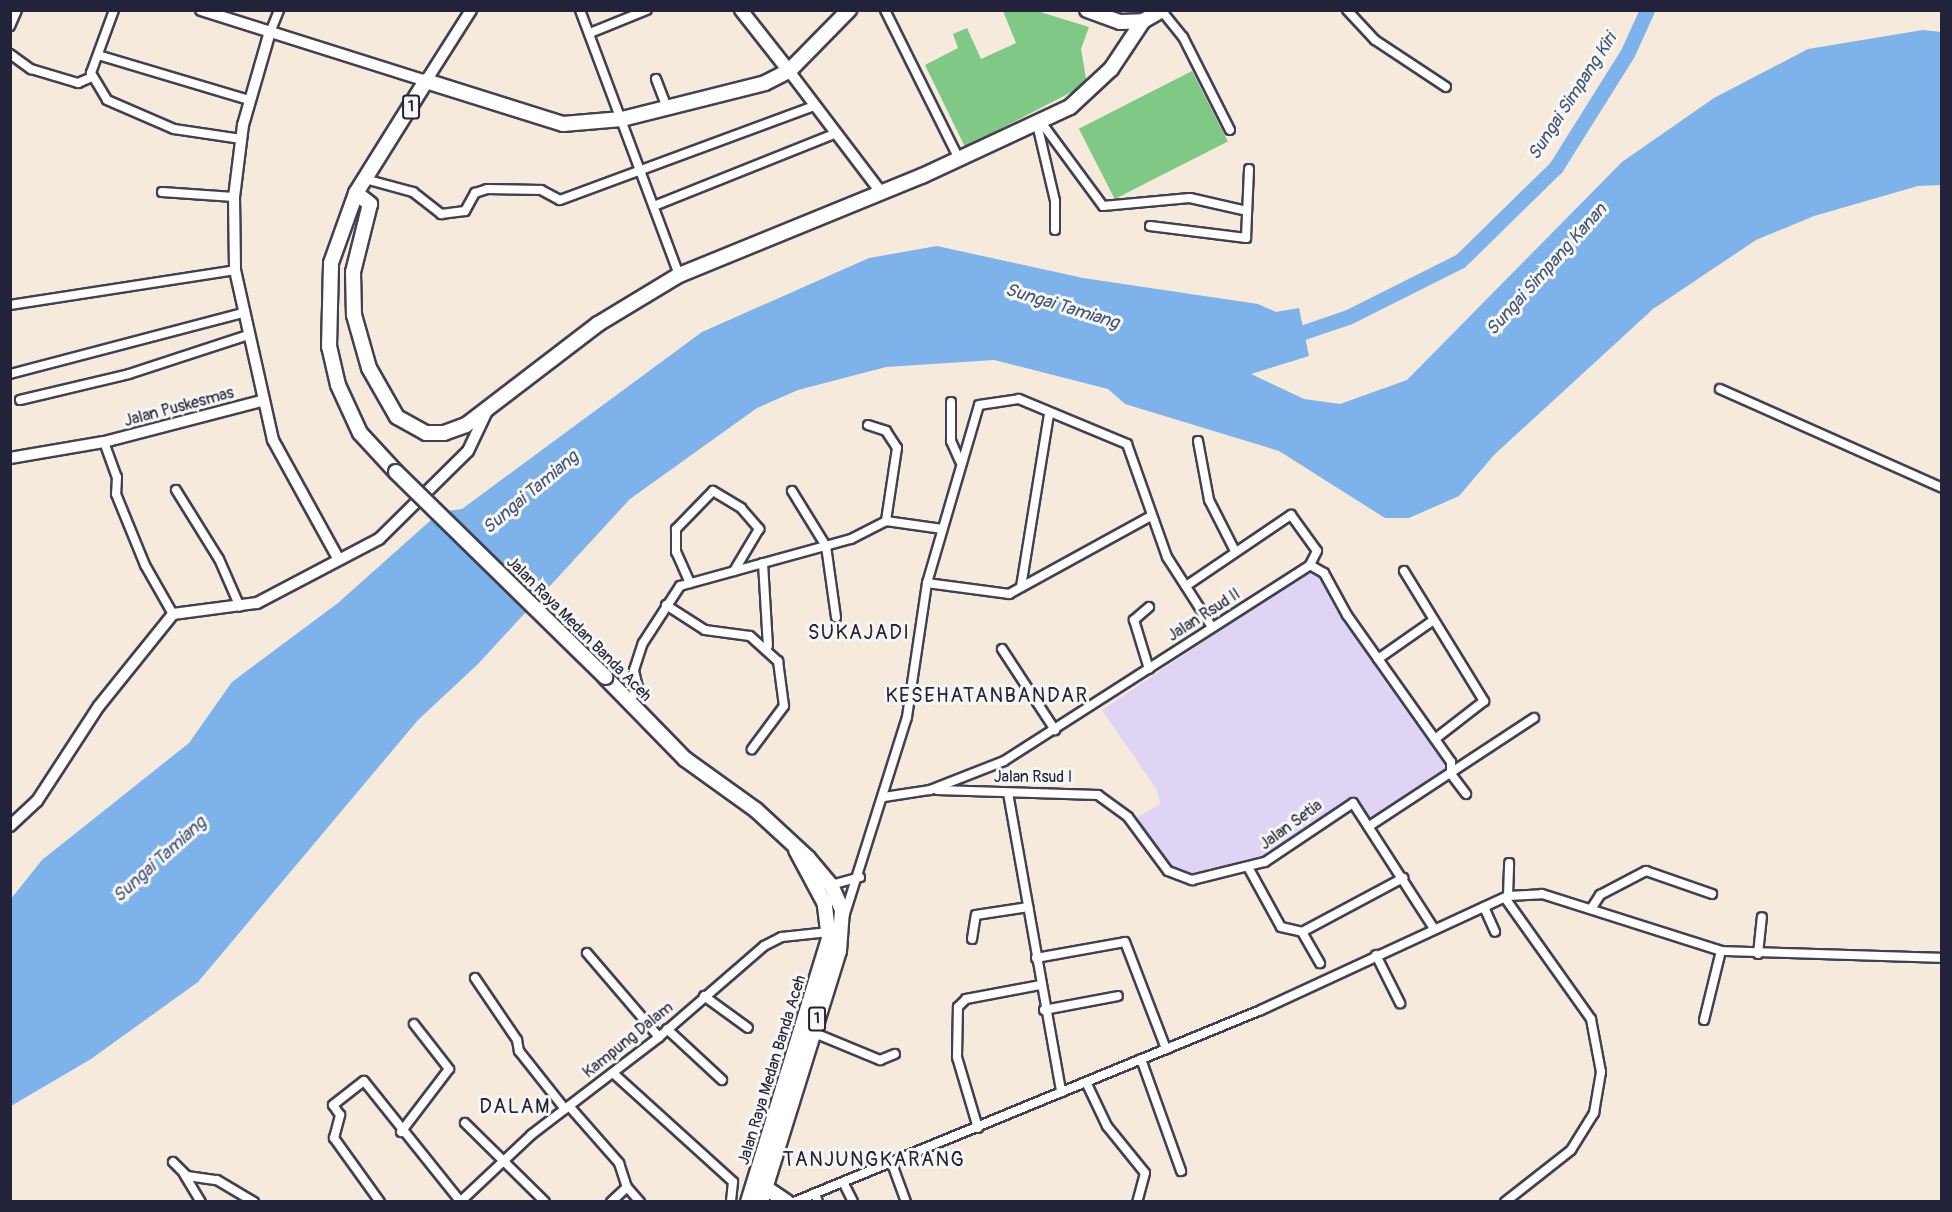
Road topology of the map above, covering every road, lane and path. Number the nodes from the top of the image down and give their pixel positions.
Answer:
1 (17, 10) edge
2 (114, 10) edge
3 (201, 10) edge
4 (279, 10) edge
5 (471, 10) edge
6 (647, 10) edge
7 (741, 10) edge
8 (849, 10) edge
9 (885, 10) edge
10 (1087, 10) edge
11 (1347, 10) edge
12 (581, 11) edge
13 (1162, 11) edge
14 (1143, 21) junction
15 (1120, 22) junction
16 (10, 26) edge
17 (590, 33) junction
18 (269, 35) junction
19 (1129, 43) junction
20 (10, 54) edge
21 (98, 55) junction
22 (789, 71) junction
23 (92, 77) junction
24 (656, 79) dead end
25 (426, 81) junction
26 (1446, 87) dead end
27 (249, 100) junction
28 (814, 106) junction
29 (666, 107) junction
30 (622, 119) junction
31 (1040, 123) junction
32 (1230, 130) dead end
33 (834, 134) junction
34 (241, 139) junction
35 (959, 159) junction
36 (1249, 169) dead end
37 (639, 170) junction
38 (365, 179) junction
39 (162, 192) dead end
40 (881, 192) junction
41 (356, 193) junction
42 (234, 197) junction
43 (654, 206) junction
44 (1247, 211) junction
45 (1150, 226) dead end
46 (1055, 230) dead end
47 (236, 270) junction
48 (680, 276) junction
49 (10, 305) edge
50 (243, 313) junction
51 (248, 335) junction
52 (10, 374) edge
53 (1720, 389) dead end
54 (20, 400) dead end
55 (261, 401) junction
56 (951, 402) dead end
57 (487, 411) junction
58 (1049, 415) junction
59 (868, 425) dead end
60 (1198, 441) dead end
61 (104, 442) junction
62 (10, 458) edge
63 (960, 461) junction
64 (1941, 488) edge
65 (176, 490) dead end
66 (792, 491) dead end
67 (1149, 517) junction
68 (886, 521) junction
69 (942, 529) junction
70 (826, 546) junction
71 (1234, 549) junction
72 (338, 558) junction
73 (762, 563) junction
74 (1310, 565) junction
75 (734, 571) junction
76 (1404, 571) dead end
77 (690, 583) junction
78 (927, 583) junction
79 (1186, 586) junction
80 (1021, 587) junction
81 (666, 604) junction
82 (240, 607) junction
83 (1149, 607) dead end
84 (173, 614) junction
85 (836, 617) dead end
86 (1434, 620) junction
87 (1212, 627) junction
88 (768, 646) junction
89 (1002, 649) dead end
90 (1378, 659) junction
91 (1149, 669) junction
92 (629, 702) junction
93 (1534, 718) dead end
94 (1055, 730) junction
95 (1435, 739) junction
96 (752, 748) dead end
97 (1451, 774) junction
98 (930, 790) junction
99 (1008, 793) junction
100 (1466, 794) dead end
101 (884, 798) junction
102 (1128, 817) joint
103 (1371, 825) junction
104 (10, 826) edge
105 (796, 850) junction
106 (1509, 863) dead end
107 (1248, 867) junction
108 (860, 877) junction
109 (1403, 878) junction
110 (831, 885) junction
111 (1712, 894) dead end
112 (1507, 897) junction
113 (1484, 907) junction
114 (1028, 908) junction
115 (1591, 909) junction
116 (1762, 916) dead end
117 (843, 920) junction
118 (1433, 927) junction
119 (829, 932) junction
120 (1302, 932) junction
121 (1495, 932) dead end
122 (972, 939) dead end
123 (1721, 951) junction
124 (587, 953) dead end
125 (1758, 954) junction
126 (1376, 956) junction
127 (1036, 958) junction
128 (1941, 958) edge
129 (1320, 963) dead end
130 (475, 978) dead end
131 (1040, 985) junction
132 (704, 996) junction
133 (1119, 996) dead end
134 (1400, 1003) dead end
135 (1044, 1010) junction
136 (1704, 1020) dead end
137 (414, 1024) dead end
138 (748, 1028) dead end
139 (667, 1029) junction
140 (812, 1032) junction
141 (659, 1037) junction
142 (1166, 1049) junction
143 (895, 1054) dead end
144 (1141, 1059) junction
145 (613, 1073) junction
146 (722, 1080) dead end
147 (1086, 1082) junction
148 (1060, 1092) junction
149 (567, 1108) junction
150 (784, 1108) junction
151 (465, 1122) dead end
152 (978, 1128) junction
153 (401, 1132) junction
154 (506, 1158) junction
155 (891, 1161) junction
156 (172, 1162) dead end
157 (1181, 1171) dead end
158 (184, 1174) junction
159 (843, 1182) junction
160 (627, 1187) junction
161 (764, 1195) edge
162 (817, 1197) edge
163 (460, 1201) edge
164 (201, 1202) edge
165 (254, 1202) edge
166 (380, 1202) edge
167 (545, 1202) edge
168 (611, 1202) edge
169 (640, 1202) edge
170 (731, 1202) edge
171 (748, 1202) edge
172 (787, 1202) edge
173 (794, 1202) edge
174 (853, 1202) edge
175 (906, 1202) edge
176 (1137, 1202) edge
177 (1505, 1202) edge

1 - 16 street
2 - 21 street
3 - 18 street
4 - 18 street
5 - 25 street
6 - 17 street
7 - 22 main road
8 - 22 highway, 1
9 - 35 street
10 - 15 highway
11 - 26 street
12 - 17 street
13 - 14 highway
13 - 32 street
14 - 15 highway
14 - 19 highway
15 - 19 highway
17 - 30 street
18 - 25 street
18 - 27 street
19 - 31 highway
20 - 23 street
21 - 23 street
21 - 27 street
22 - 28 street
22 - 29 highway, 1
23 - 34 street
24 - 29 street
25 - 30 highway, 1
25 - 38 highway, Jalan Raya Medan Banda Aceh / 1
27 - 34 street
28 - 33 street
28 - 37 street
29 - 30 highway, 1
30 - 37 street
31 - 35 highway
31 - 44 street
31 - 46 street
33 - 40 street
33 - 43 street
34 - 42 street
35 - 40 highway
36 - 44 street
37 - 38 street
37 - 43 street
38 - 41 highway, Jalan Raya Medan Banda Aceh / 1
39 - 42 street
40 - 48 highway
41 - 57 highway
41 - 92 highway, Jalan Raya Medan Banda Aceh / 1, bridge
42 - 47 street
43 - 48 street
44 - 45 street
47 - 49 street
47 - 50 street
48 - 57 highway
50 - 51 street
50 - 52 street
51 - 54 street
51 - 55 street
53 - 64 street
55 - 61 street, Jalan Puskesmas
55 - 72 street
56 - 63 street
57 - 72 street
58 - 63 street
58 - 67 street
58 - 80 street
59 - 68 street
60 - 71 street
61 - 62 street, Jalan Puskesmas
61 - 84 street
63 - 69 street
65 - 82 street
66 - 70 street
67 - 79 street
67 - 80 street
68 - 69 street
68 - 70 street
69 - 78 street
70 - 73 street
70 - 85 street
71 - 74 street
71 - 79 street
72 - 82 street
73 - 75 street
73 - 88 street
74 - 87 street, Jalan Rsud II
74 - 90 street
75 - 77 street
75 - 77 street
76 - 86 street
77 - 81 street
78 - 80 street
78 - 101 street
79 - 87 street
81 - 88 street
81 - 92 street
82 - 84 street
83 - 91 street
84 - 104 street
86 - 90 street
86 - 95 street
87 - 91 street, Jalan Rsud II
88 - 96 street
89 - 94 street
90 - 95 street
91 - 94 street, Jalan Rsud II
92 - 105 highway, Jalan Raya Medan Banda Aceh / 1
93 - 97 street
94 - 98 street, Jalan Rsud II
95 - 97 street
97 - 100 street
97 - 103 street
98 - 99 street, Jalan Rsud I
98 - 101 street, Jalan Rsud II
99 - 102 street, Jalan Rsud I
99 - 114 street
101 - 108 street
102 - 107 street, Jalan Setia
103 - 107 street, Jalan Setia
103 - 109 street, Jalan Setia
105 - 110 highway, Jalan Raya Medan Banda Aceh / 1
105 - 119 highway, Jalan Raya Medan Banda Aceh / 1
106 - 112 street
107 - 120 street
108 - 110 street
108 - 117 street
109 - 118 street, Jalan Setia
109 - 120 street
110 - 117 highway, Jalan Raya Medan Banda Aceh / 1
111 - 115 street
112 - 113 street
112 - 115 street
112 - 177 street
113 - 118 street
113 - 121 street
114 - 122 street
114 - 127 street
115 - 123 street
116 - 125 street
117 - 140 highway, Jalan Raya Medan Banda Aceh / 1
118 - 126 street
119 - 132 street, Kampung Dalam
119 - 150 highway, Jalan Raya Medan Banda Aceh / 1
120 - 129 street
123 - 125 street
123 - 136 street
124 - 141 street
125 - 128 street
126 - 134 street
126 - 142 street
127 - 131 street
127 - 142 street
130 - 149 street
131 - 135 street
131 - 152 street
132 - 138 street
132 - 139 street, Kampung Dalam
133 - 135 street
135 - 148 street
137 - 153 street
139 - 141 street, Kampung Dalam
139 - 146 street
140 - 143 street
140 - 150 highway, Jalan Raya Medan Banda Aceh / 1
141 - 145 street, Kampung Dalam
142 - 144 street
144 - 147 street
144 - 157 street
145 - 149 street, Kampung Dalam
145 - 170 street
147 - 148 street
147 - 176 street
148 - 152 street
149 - 154 street, Kampung Dalam
149 - 160 street
150 - 161 highway, Jalan Raya Medan Banda Aceh / 1
150 - 171 highway, Jalan Raya Medan Banda Aceh / 1
151 - 154 street
152 - 155 street
153 - 163 street
153 - 166 street
154 - 163 street, Kampung Dalam
154 - 167 street
155 - 159 street
155 - 175 street
156 - 158 street
158 - 164 street
158 - 165 street
159 - 162 street
159 - 174 street
160 - 168 street
160 - 169 street
161 - 172 highway
162 - 173 street

